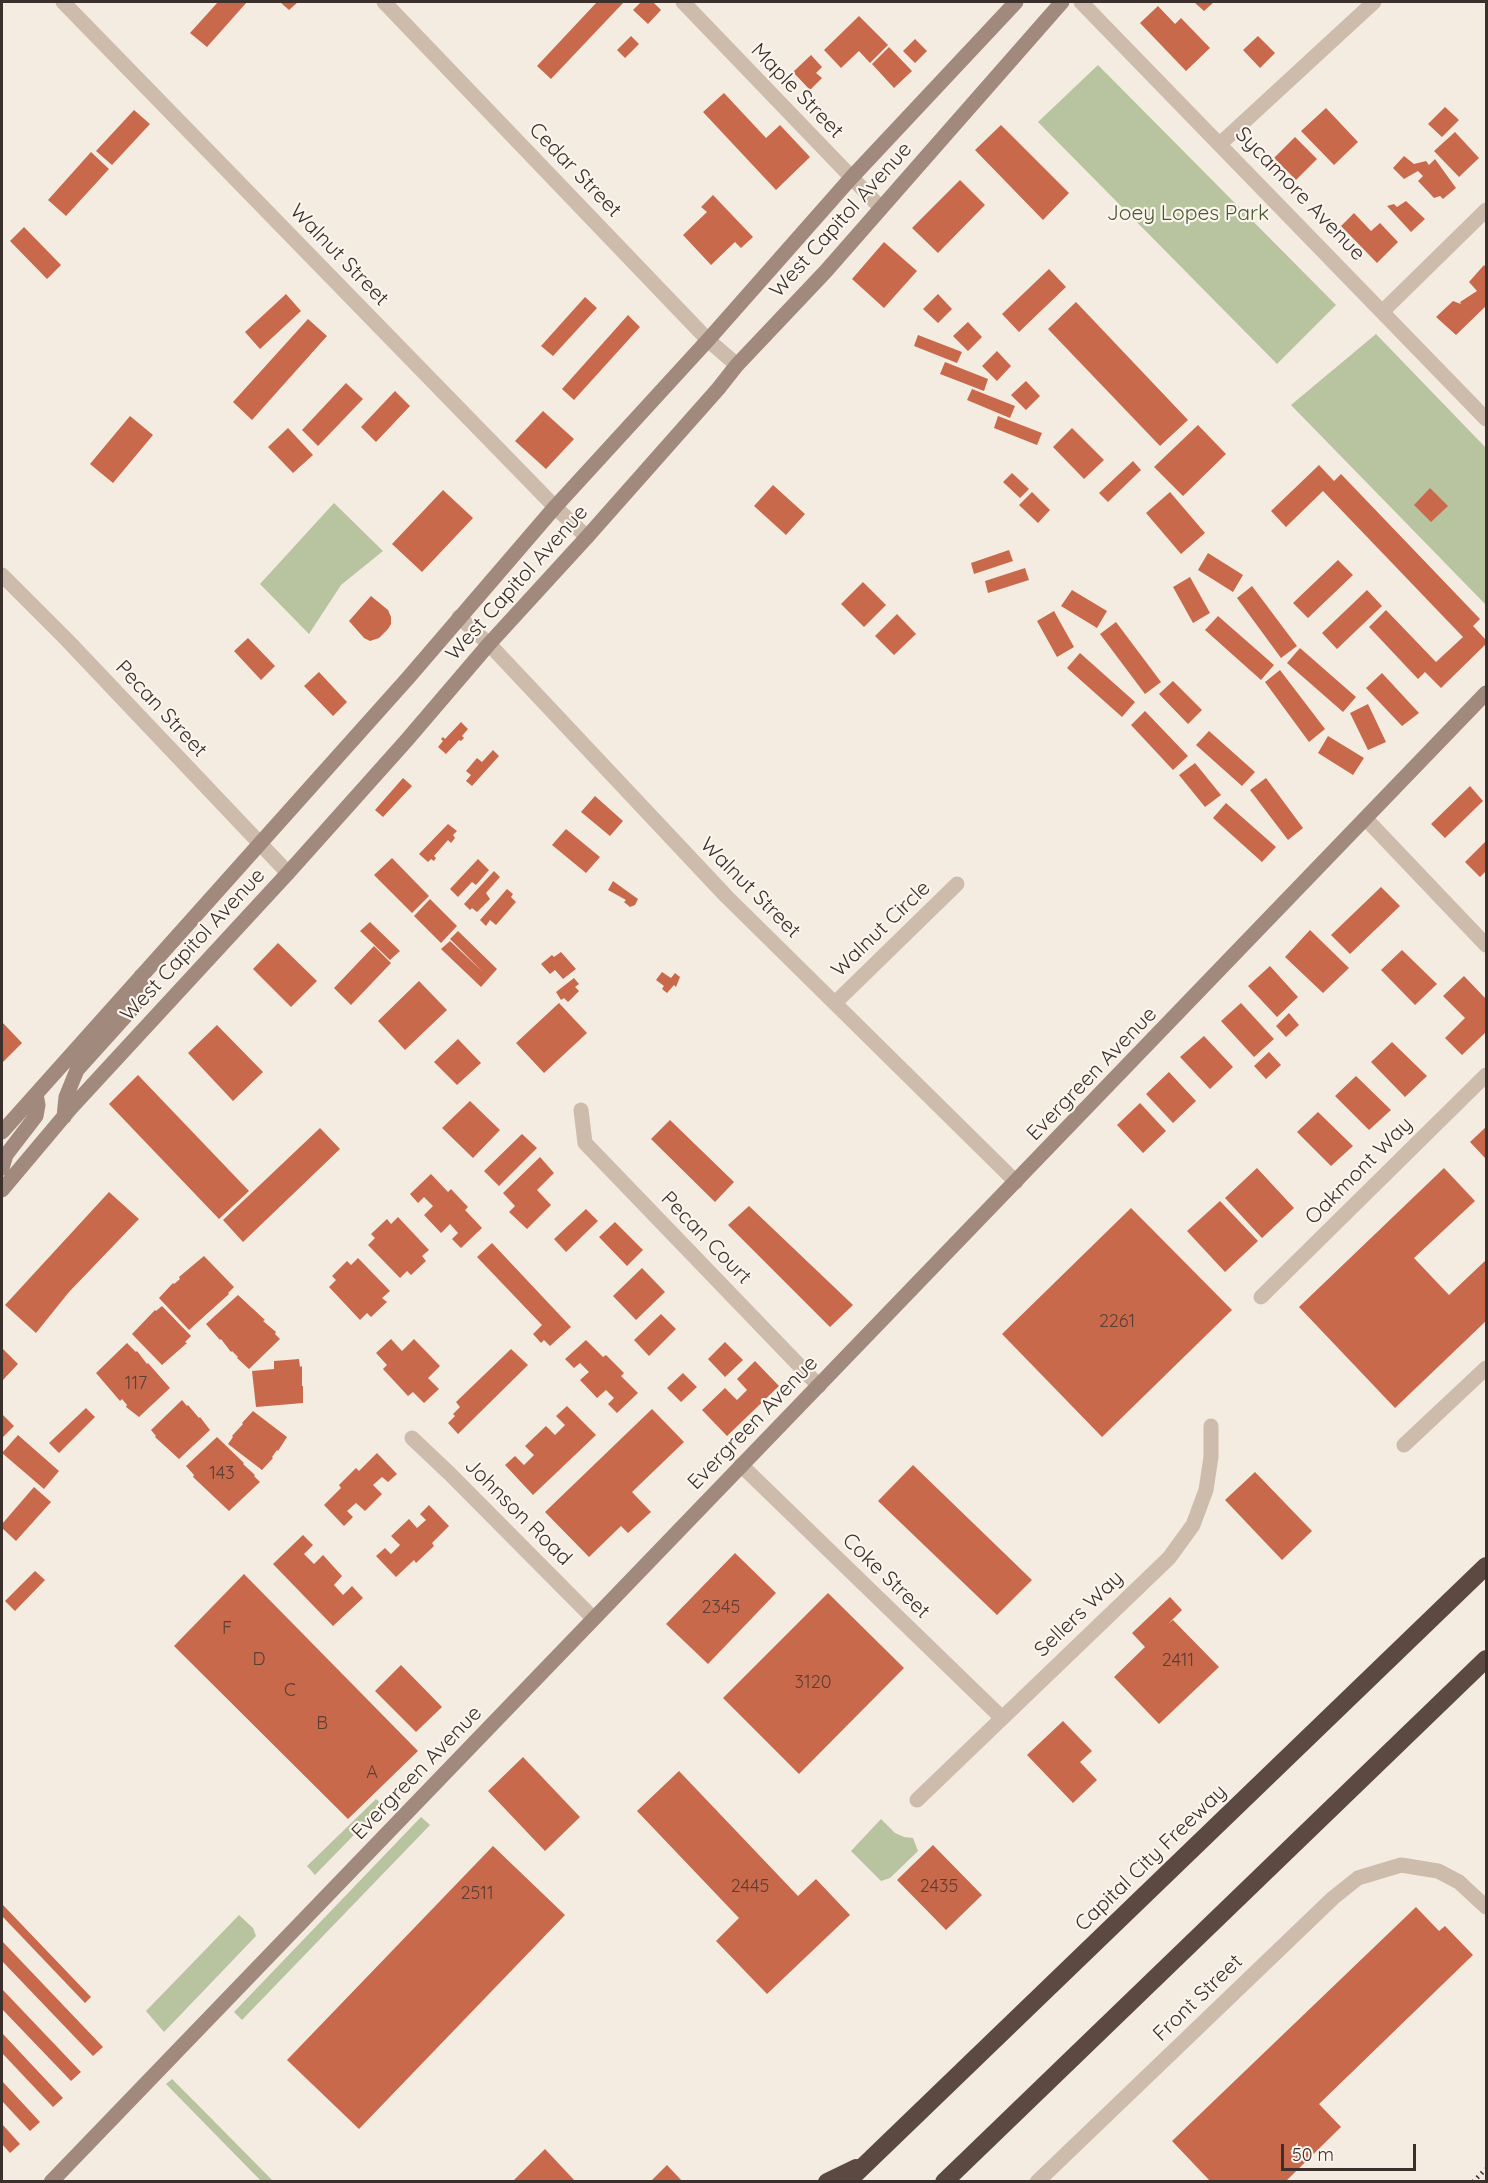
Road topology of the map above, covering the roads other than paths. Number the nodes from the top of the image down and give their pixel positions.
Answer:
1 (63, 2) edge
2 (384, 2) edge
3 (683, 2) edge
4 (1016, 2) edge
5 (1062, 2) edge
6 (1081, 2) edge
7 (1374, 2) edge
8 (1221, 143) junction
9 (851, 178) junction
10 (881, 208) junction
11 (1486, 210) edge
12 (1383, 311) junction
13 (708, 340) junction
14 (737, 365) junction
15 (1486, 418) edge
16 (555, 507) junction
17 (587, 537) junction
18 (2, 575) edge
19 (459, 618) junction
20 (489, 644) junction
21 (1486, 693) edge
22 (1366, 819) junction
23 (259, 843) junction
24 (288, 873) junction
25 (957, 884) dead end
26 (1486, 945) edge
27 (141, 976) junction
28 (835, 1003) junction
29 (1486, 1075) edge
30 (36, 1094) junction
31 (581, 1110) dead end
32 (64, 1117) junction
33 (2, 1132) edge
34 (2, 1168) edge
35 (1016, 1182) junction
36 (2, 1190) edge
37 (1261, 1297) dead end
38 (1486, 1368) edge
39 (819, 1386) junction
40 (1211, 1426) dead end
41 (412, 1438) dead end
42 (1404, 1446) dead end
43 (741, 1465) junction
44 (1486, 1566) edge
45 (594, 1618) junction
46 (1486, 1659) edge
47 (1002, 1718) junction
48 (917, 1800) dead end
49 (1486, 1907) edge
50 (866, 2163) junction
51 (51, 2181) edge
52 (827, 2181) edge
53 (847, 2181) edge
54 (944, 2181) edge
55 (1037, 2181) edge

1 - 16 street, Walnut Street
2 - 13 street, Cedar Street
3 - 9 street, Maple Street
4 - 9 main road, West Capitol Avenue
5 - 10 main road, West Capitol Avenue
6 - 8 street, Sycamore Avenue
7 - 8 street
8 - 12 street, Sycamore Avenue
9 - 10 street, Maple Street
9 - 13 main road, West Capitol Avenue
10 - 14 main road, West Capitol Avenue
11 - 12 street
12 - 15 street, Sycamore Avenue
13 - 14 street, Cedar Street
13 - 16 main road, West Capitol Avenue
14 - 17 main road, West Capitol Avenue
16 - 17 street, Walnut Street
16 - 19 main road, West Capitol Avenue
17 - 20 main road, West Capitol Avenue
18 - 23 street, Pecan Street
19 - 20 street, Walnut Street
19 - 23 main road, West Capitol Avenue
20 - 24 main road, West Capitol Avenue
20 - 28 street, Walnut Street
21 - 22 main road, Evergreen Avenue
22 - 26 street
22 - 35 main road, Evergreen Avenue
23 - 24 street, Pecan Street
23 - 27 main road, West Capitol Avenue
24 - 32 main road, West Capitol Avenue
25 - 28 street, Walnut Circle
27 - 30 main road, West Capitol Avenue
27 - 32 main road
28 - 35 street, Walnut Street
29 - 37 street, Oakmont Way
30 - 33 main road, West Capitol Avenue
30 - 34 main road
31 - 39 street, Pecan Court
32 - 36 main road, West Capitol Avenue
35 - 39 main road, Evergreen Avenue
38 - 42 street
39 - 43 main road, Evergreen Avenue
40 - 47 street, Sellers Way
41 - 45 street, Johnson Road
43 - 45 main road, Evergreen Avenue
43 - 47 street, Coke Street
44 - 50 highway, Capital City Freeway
45 - 51 main road, Evergreen Avenue
46 - 54 highway
47 - 48 street, Sellers Way
49 - 55 street, Front Street
50 - 52 highway
50 - 53 highway, Capital City Freeway

